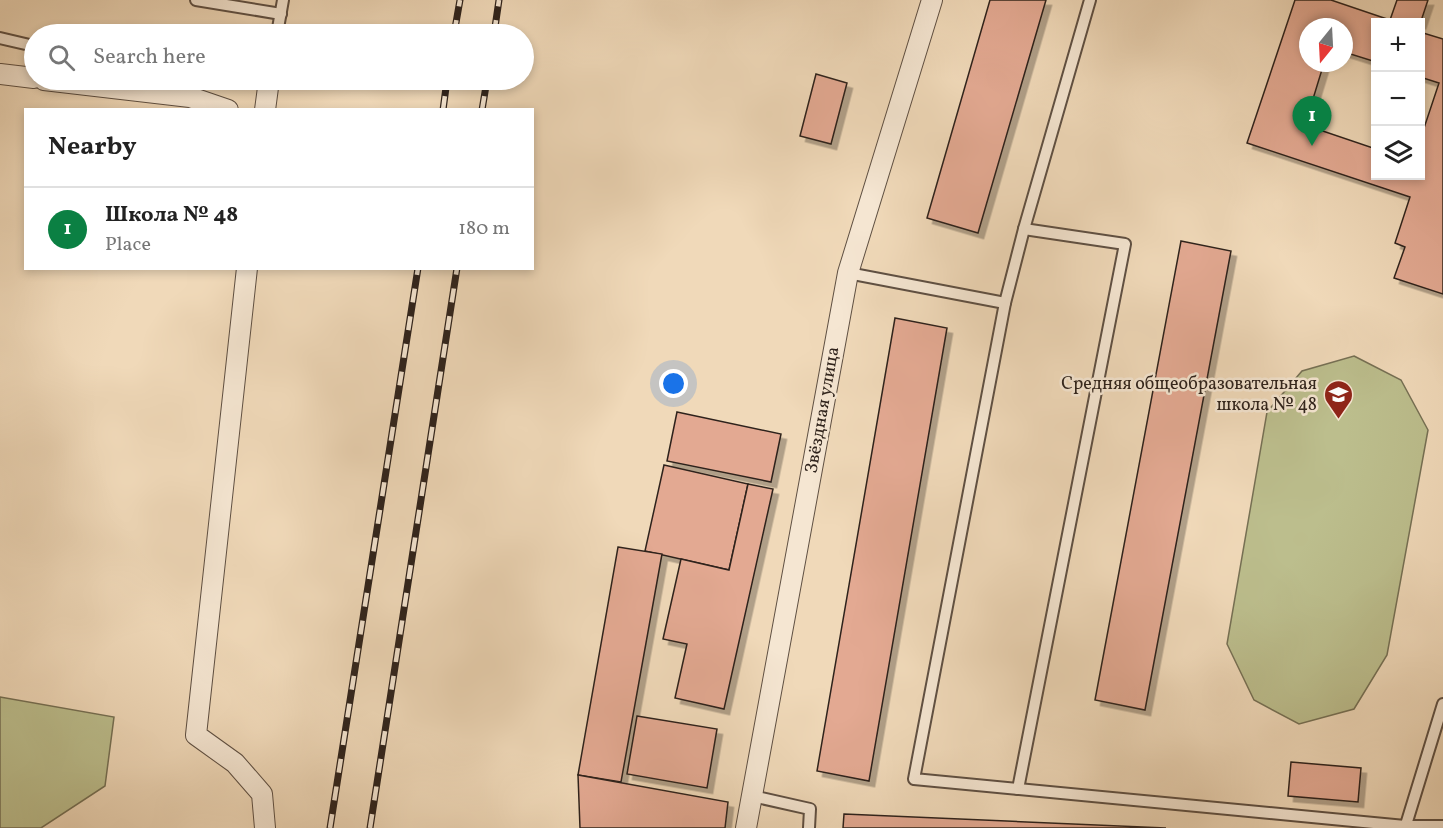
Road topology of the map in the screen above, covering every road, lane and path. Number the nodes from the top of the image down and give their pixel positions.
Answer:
1 (196, 0) edge
2 (283, 0) edge
3 (932, 0) edge
4 (1090, 0) edge
5 (215, 2) edge
6 (281, 14) junction
7 (279, 24) edge
8 (0, 38) edge
9 (24, 44) edge
10 (0, 74) edge
11 (24, 77) edge
12 (130, 90) edge
13 (169, 90) edge
14 (268, 90) edge
15 (190, 97) junction
16 (222, 108) edge
17 (265, 108) edge
18 (1024, 229) junction
19 (247, 270) edge
20 (848, 273) junction
21 (1005, 303) junction
22 (1443, 704) edge
23 (1018, 789) junction
24 (752, 796) junction
25 (1443, 826) edge
26 (1405, 827) edge
27 (265, 828) edge
28 (746, 828) edge
29 (809, 828) edge

1 - 5 lane
2 - 6 lane
3 - 20 street, Звёздная улица
4 - 18 lane
5 - 6 lane
6 - 7 lane
8 - 9 lane
10 - 11 street
12 - 15 street
13 - 15 lane
14 - 17 street
15 - 16 street
18 - 21 lane
18 - 23 lane
19 - 27 street
20 - 21 lane
20 - 24 street, Звёздная улица
21 - 23 lane
22 - 26 lane
23 - 26 lane
24 - 28 street, Звёздная улица
24 - 29 lane
25 - 26 lane

